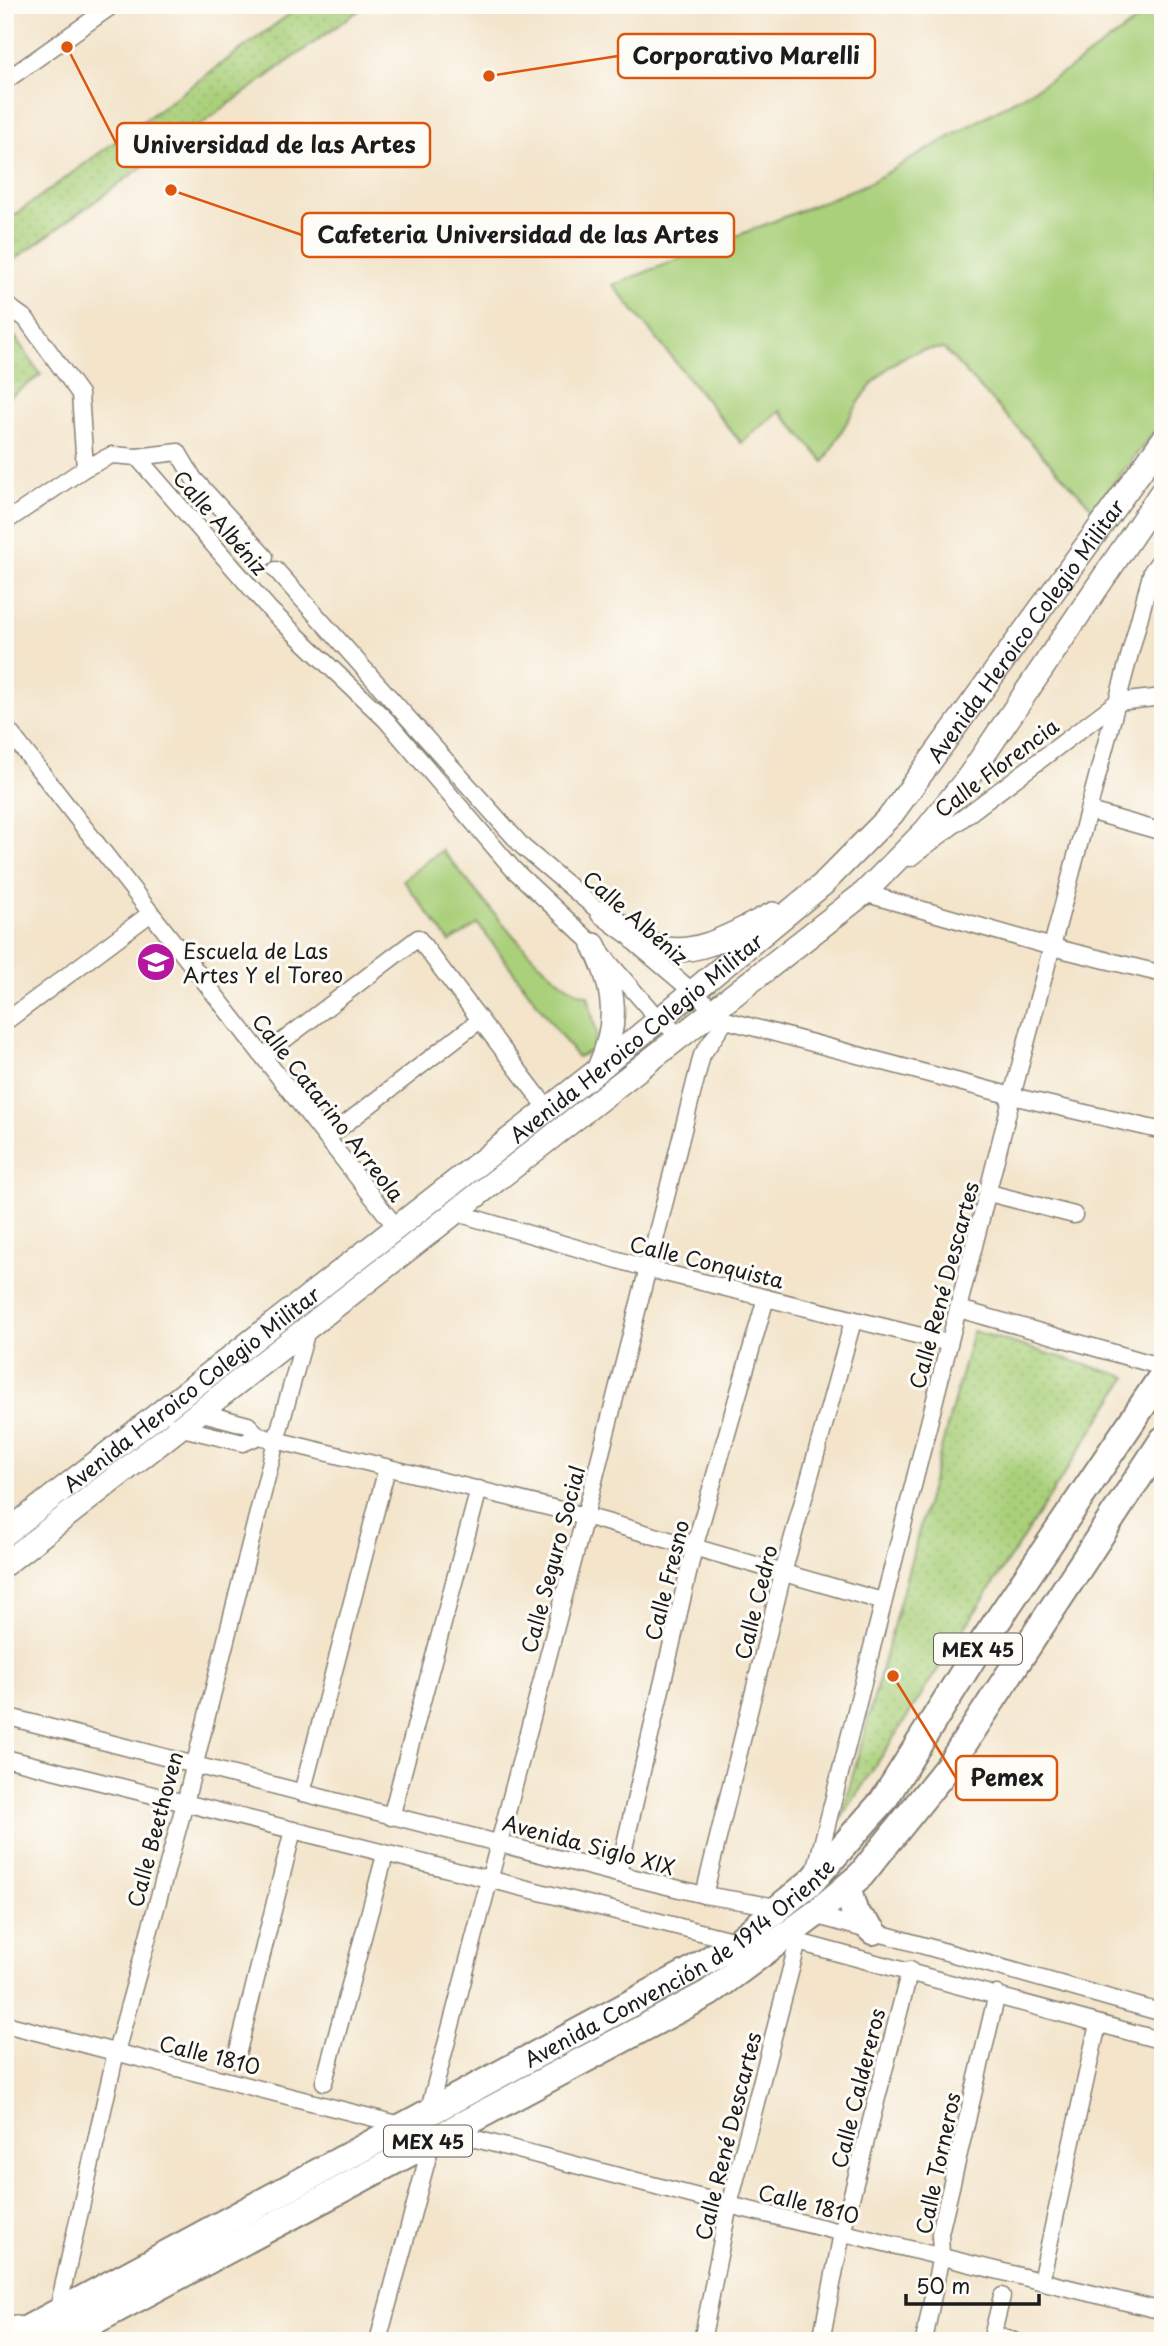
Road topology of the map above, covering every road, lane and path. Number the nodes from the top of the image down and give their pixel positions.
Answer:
1 (113, 5) edge
2 (5, 82) edge
3 (5, 304) edge
4 (1163, 440) edge
5 (138, 457) junction
6 (85, 467) junction
7 (203, 488) junction
8 (1163, 490) edge
9 (183, 508) junction
10 (5, 522) edge
11 (1163, 556) edge
12 (265, 557) dead end
13 (276, 570) dead end
14 (293, 589) junction
15 (270, 610) junction
16 (1163, 697) edge
17 (1117, 702) junction
18 (5, 726) edge
19 (1089, 811) junction
20 (1163, 832) edge
21 (864, 894) junction
22 (807, 897) junction
23 (602, 912) junction
24 (151, 913) junction
25 (594, 945) junction
26 (1052, 947) junction
27 (1163, 974) edge
28 (690, 992) junction
29 (718, 1015) junction
30 (480, 1020) junction
31 (659, 1020) junction
32 (5, 1022) edge
33 (681, 1036) junction
34 (263, 1056) junction
35 (598, 1070) junction
36 (1012, 1096) junction
37 (547, 1108) junction
38 (1163, 1131) edge
39 (327, 1138) junction
40 (989, 1193) junction
41 (457, 1213) junction
42 (1074, 1215) dead end
43 (396, 1227) junction
44 (649, 1269) junction
45 (766, 1298) junction
46 (959, 1309) junction
47 (853, 1321) junction
48 (307, 1330) junction
49 (949, 1343) junction
50 (1163, 1367) edge
51 (1163, 1375) edge
52 (172, 1403) junction
53 (197, 1412) junction
54 (152, 1419) junction
55 (178, 1427) junction
56 (259, 1436) junction
57 (1163, 1440) edge
58 (275, 1441) junction
59 (387, 1468) junction
60 (479, 1489) junction
61 (585, 1516) junction
62 (5, 1534) edge
63 (694, 1548) junction
64 (5, 1564) edge
65 (783, 1573) junction
66 (882, 1601) junction
67 (5, 1716) edge
68 (5, 1758) edge
69 (193, 1766) junction
70 (302, 1793) junction
71 (185, 1803) junction
72 (391, 1817) junction
73 (293, 1830) junction
74 (500, 1842) junction
75 (385, 1855) junction
76 (618, 1874) junction
77 (490, 1878) junction
78 (813, 1880) junction
79 (847, 1887) junction
80 (704, 1895) junction
81 (777, 1907) junction
82 (814, 1915) junction
83 (873, 1931) junction
84 (737, 1942) junction
85 (788, 1942) junction
86 (910, 1970) junction
87 (997, 1994) junction
88 (1163, 2013) edge
89 (5, 2024) edge
90 (1098, 2024) junction
91 (1163, 2041) edge
92 (116, 2052) junction
93 (236, 2059) dead end
94 (324, 2082) dead end
95 (405, 2126) junction
96 (436, 2128) junction
97 (729, 2205) junction
98 (842, 2233) junction
99 (941, 2255) junction
100 (1041, 2281) junction
101 (1002, 2296) dead end
102 (57, 2310) junction
103 (1163, 2311) edge
104 (17, 2324) edge
105 (992, 2338) edge
106 (5, 2341) edge
107 (54, 2341) edge
108 (378, 2341) edge
109 (702, 2341) edge
110 (821, 2341) edge
111 (924, 2341) edge
112 (1014, 2341) edge

1 - 2 street
3 - 6 street
4 - 22 street, Avenida Heroico Colegio Militar
5 - 6 street
5 - 7 street, Calle Albéniz
5 - 9 street, Calle Albéniz
6 - 10 street
7 - 9 street
7 - 12 street, Calle Albéniz
8 - 21 street, Avenida Heroico Colegio Militar
9 - 15 street, Calle Albéniz
11 - 17 street
13 - 14 street, Calle Albéniz
14 - 15 street
14 - 23 street, Calle Albéniz
15 - 25 street, Calle Albéniz
16 - 17 street
17 - 19 street, Calle René Descartes
17 - 21 street, Calle Florencia
18 - 24 street, Calle Catarino Arreola
19 - 20 street
19 - 26 street, Calle René Descartes
21 - 26 street
21 - 29 street, Avenida Heroico Colegio Militar
22 - 23 street
22 - 28 street, Avenida Heroico Colegio Militar
23 - 28 street, Calle Albéniz
24 - 32 street
24 - 34 street, Calle Catarino Arreola
25 - 31 street, Calle Albéniz
25 - 35 street
26 - 27 street
26 - 36 street, Calle René Descartes
28 - 29 street, Calle Albéniz
28 - 31 street, Avenida Heroico Colegio Militar
29 - 33 street, Avenida Heroico Colegio Militar
29 - 36 street, Calle Albéniz
29 - 44 street, Calle Seguro Social
30 - 34 street
30 - 37 street
30 - 39 street
31 - 33 street, Calle Albéniz
31 - 35 street, Avenida Heroico Colegio Militar
33 - 41 street, Avenida Heroico Colegio Militar
34 - 39 street, Calle Catarino Arreola
35 - 37 street, Avenida Heroico Colegio Militar
36 - 38 street, Calle Albéniz
36 - 40 street, Calle René Descartes
37 - 43 street, Avenida Heroico Colegio Militar
39 - 43 street, Calle Catarino Arreola
40 - 42 street
40 - 46 street, Calle René Descartes
41 - 44 street, Calle Conquista
41 - 48 street, Avenida Heroico Colegio Militar
43 - 52 street, Avenida Heroico Colegio Militar
44 - 45 street, Calle Conquista
44 - 61 street, Calle Seguro Social
45 - 47 street, Calle Conquista
45 - 63 street, Calle Fresno
46 - 49 street, Calle René Descartes
46 - 50 street
47 - 49 street, Calle Conquista
47 - 65 street, Calle Cedro
48 - 53 street, Avenida Heroico Colegio Militar
48 - 58 street, Calle Beethoven
49 - 66 street, Calle René Descartes
51 - 78 main road, Avenida Convención de 1914 Oriente / MEX 45
52 - 53 street
52 - 54 street, Avenida Heroico Colegio Militar
53 - 55 street, Avenida Heroico Colegio Militar
53 - 56 street
54 - 55 street
54 - 62 street, Avenida Heroico Colegio Militar
55 - 56 street
55 - 64 street, Avenida Heroico Colegio Militar
56 - 58 street
57 - 79 main road, Avenida Convención de 1914 Oriente / MEX 45
58 - 59 street
58 - 69 street, Calle Beethoven
59 - 60 street
59 - 70 street
60 - 61 street
60 - 72 street
61 - 63 street
61 - 74 street, Calle Seguro Social
63 - 65 street
63 - 76 street, Calle Fresno
65 - 66 street
65 - 80 street, Calle Cedro
66 - 78 street, Calle René Descartes
67 - 69 street, Avenida Siglo XIX
68 - 71 street
69 - 70 street, Avenida Siglo XIX
69 - 71 street, Calle Beethoven
70 - 72 street, Avenida Siglo XIX
71 - 73 street
71 - 92 street, Calle Beethoven
72 - 74 street, Avenida Siglo XIX
73 - 75 street
73 - 93 street
74 - 76 street, Avenida Siglo XIX
74 - 77 street, Calle Seguro Social
75 - 77 street
75 - 94 street
76 - 80 street, Avenida Siglo XIX
77 - 84 street
77 - 96 street, Calle Seguro Social
78 - 81 main road, Avenida Convención de 1914 Oriente / MEX 45
79 - 82 main road, Avenida Convención de 1914 Oriente / MEX 45
79 - 83 main road
80 - 81 street, Avenida Siglo XIX
81 - 82 street, Avenida Siglo XIX
81 - 84 main road, Avenida Convención de 1914 Oriente / MEX 45
82 - 83 street, Avenida Siglo XIX
82 - 85 main road, Avenida Convención de 1914 Oriente / MEX 45
83 - 88 street, Avenida Siglo XIX
84 - 85 street
84 - 96 main road, Avenida Convención de 1914 Oriente / MEX 45
85 - 86 street
85 - 96 main road, Avenida Convención de 1914 Oriente / MEX 45
85 - 97 street, Calle René Descartes
86 - 87 street
86 - 98 street, Calle Caldereros
87 - 90 street
87 - 99 street, Calle Torneros
89 - 92 street, Calle 1810
90 - 91 street
90 - 100 street
92 - 95 street, Calle 1810
92 - 102 street, Calle Beethoven
95 - 96 main road, Avenida Convención de 1914 Oriente / MEX 45
95 - 102 main road, Avenida Convención de 1914 Oriente / MEX 45
96 - 97 street, Calle 1810
96 - 107 main road, Avenida Convención de 1914 Oriente / MEX 45
96 - 108 street, Calle Seguro Social
97 - 98 street, Calle 1810
97 - 109 street, Calle René Descartes
98 - 99 street, Calle 1810
98 - 110 street, Calle Caldereros
99 - 100 street, Calle 1810
99 - 111 street, Calle Torneros
100 - 103 street, Calle 1810
101 - 105 street
102 - 104 main road, Avenida Convención de 1914 Oriente / MEX 45
102 - 107 street, Calle Beethoven
104 - 106 main road, Avenida Convención de 1914 Oriente / MEX 45
104 - 107 street
105 - 112 street

